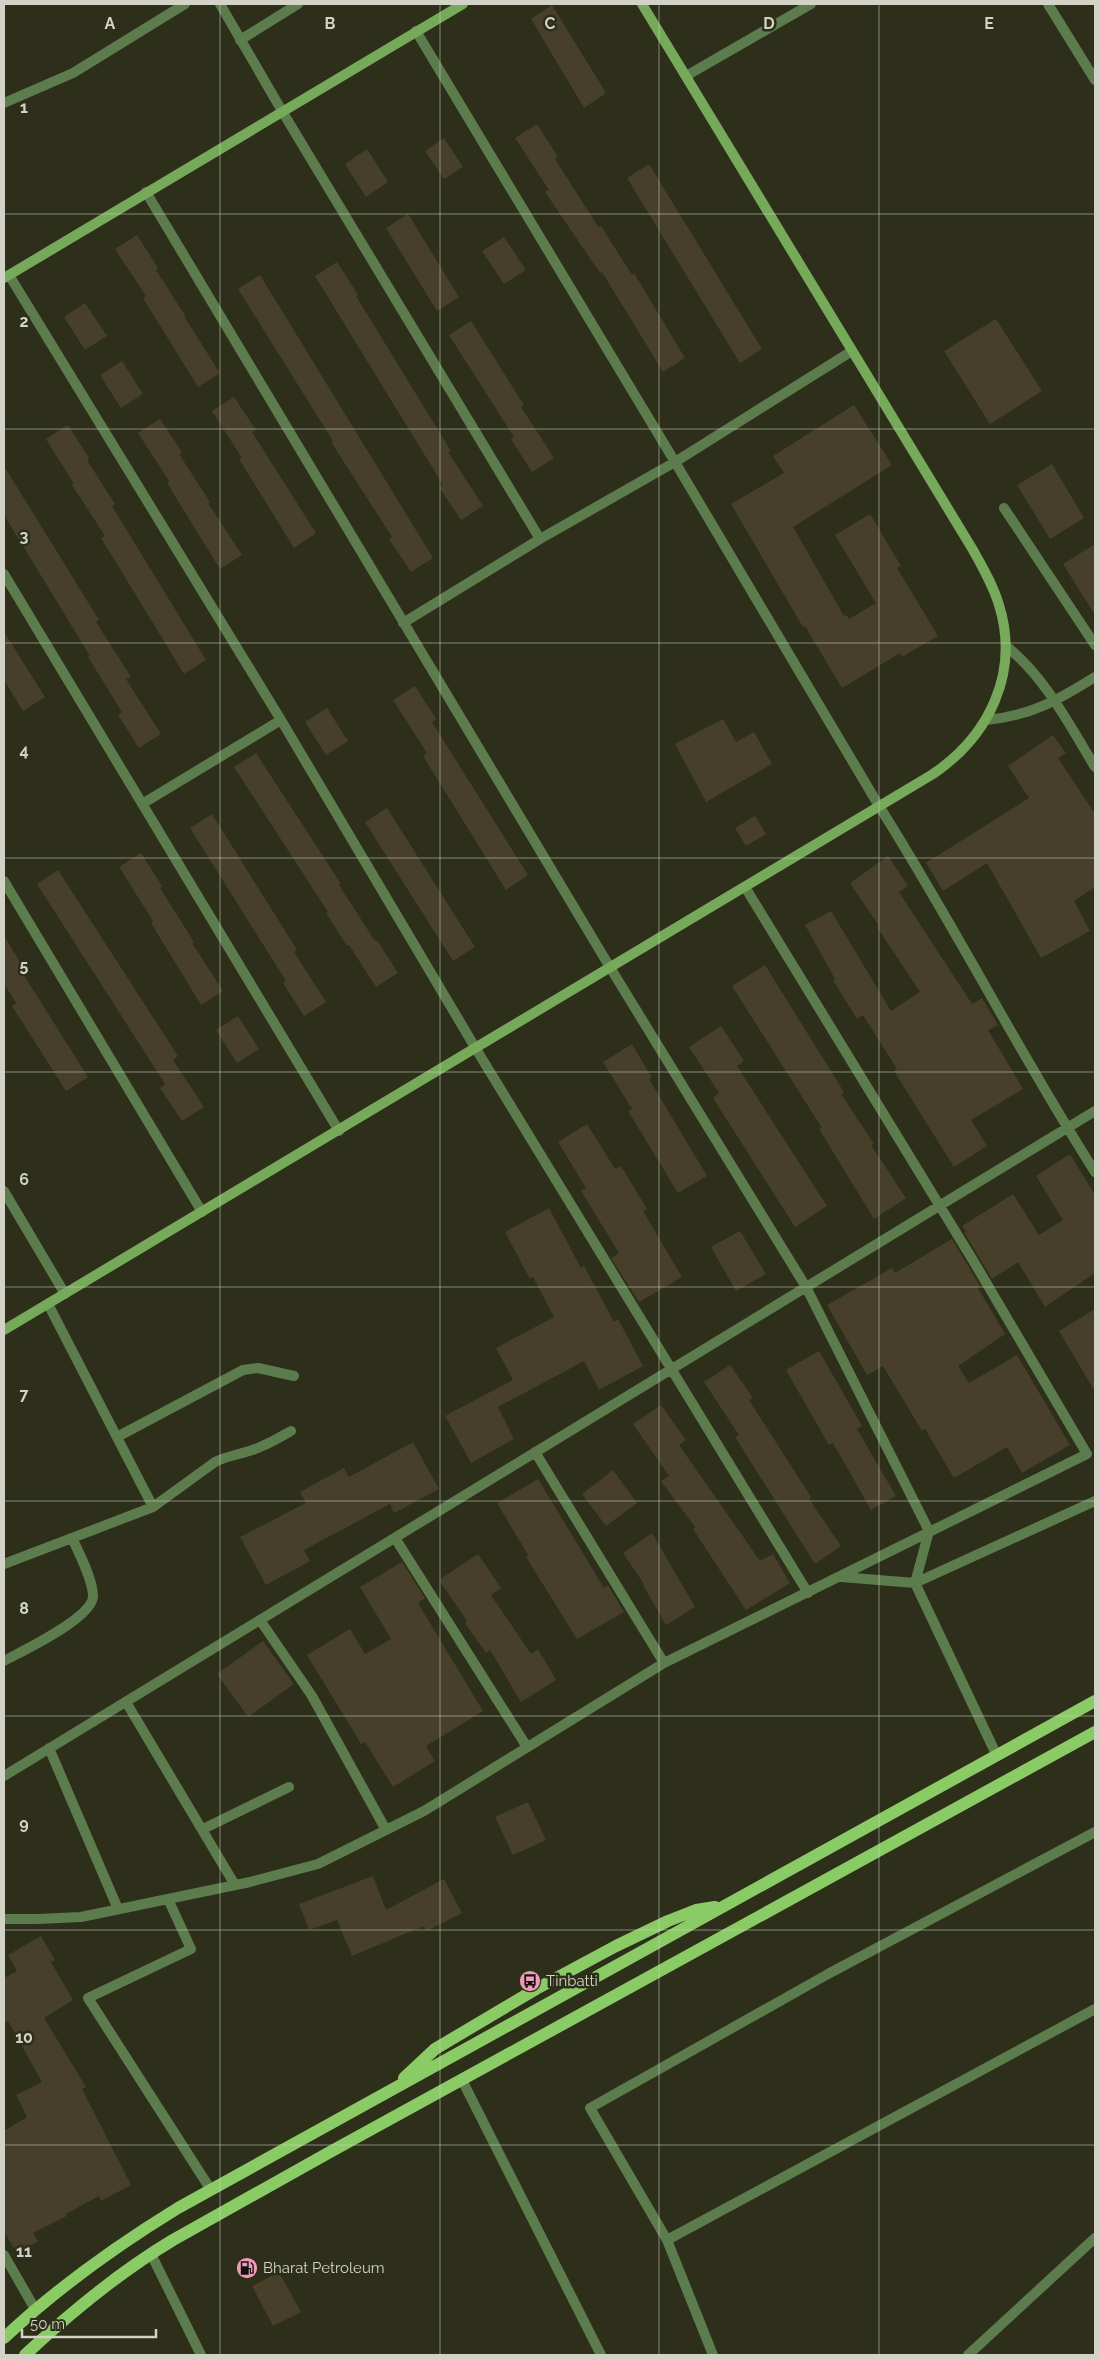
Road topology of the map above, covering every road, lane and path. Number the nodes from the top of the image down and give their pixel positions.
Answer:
1 (185, 4) edge
2 (220, 4) edge
3 (298, 4) edge
4 (463, 4) edge
5 (642, 4) edge
6 (811, 4) edge
7 (1048, 4) edge
8 (416, 31) junction
9 (240, 40) junction
10 (686, 76) junction
11 (1095, 80) edge
12 (4, 103) edge
13 (282, 111) junction
14 (146, 192) junction
15 (6, 277) edge
16 (852, 351) junction
17 (675, 462) junction
18 (1004, 508) dead end
19 (540, 539) junction
20 (4, 574) edge
21 (403, 623) junction
22 (1095, 645) edge
23 (1006, 646) junction
24 (1095, 677) edge
25 (1055, 702) junction
26 (281, 720) junction
27 (986, 720) junction
28 (1095, 767) edge
29 (142, 804) junction
30 (879, 806) junction
31 (4, 881) edge
32 (745, 887) junction
33 (611, 969) junction
34 (476, 1049) junction
35 (1095, 1111) edge
36 (1067, 1128) junction
37 (339, 1131) junction
38 (1095, 1172) edge
39 (4, 1191) edge
40 (938, 1206) junction
41 (202, 1212) junction
42 (806, 1287) junction
43 (65, 1294) junction
44 (48, 1304) junction
45 (4, 1330) edge
46 (670, 1370) junction
47 (294, 1376) dead end
48 (291, 1430) dead end
49 (117, 1437) junction
50 (535, 1452) junction
51 (1095, 1501) edge
52 (153, 1507) junction
53 (928, 1531) junction
54 (72, 1538) junction
55 (395, 1538) junction
56 (4, 1564) edge
57 (840, 1576) junction
58 (915, 1583) junction
59 (808, 1593) junction
60 (260, 1620) junction
61 (4, 1661) edge
62 (664, 1663) junction
63 (1095, 1701) edge
64 (126, 1702) junction
65 (1095, 1732) edge
66 (527, 1747) junction
67 (49, 1748) junction
68 (997, 1756) junction
69 (4, 1776) edge
70 (289, 1787) dead end
71 (202, 1829) junction
72 (386, 1830) junction
73 (1095, 1832) edge
74 (235, 1885) junction
75 (168, 1899) junction
76 (725, 1905) junction
77 (118, 1909) junction
78 (4, 1918) edge
79 (1095, 2009) edge
80 (462, 2080) junction
81 (389, 2092) junction
82 (211, 2190) junction
83 (1095, 2238) edge
84 (667, 2240) junction
85 (151, 2254) junction
86 (4, 2255) edge
87 (35, 2310) junction
88 (4, 2337) edge
89 (25, 2355) edge
90 (201, 2355) edge
91 (601, 2355) edge
92 (713, 2355) edge
93 (968, 2355) edge

1 - 12 street
2 - 9 street
3 - 9 street
4 - 8 main road
5 - 10 main road
6 - 10 street
7 - 11 street
8 - 13 main road
8 - 17 street
9 - 13 street
10 - 16 main road
13 - 14 main road
13 - 19 street
14 - 15 main road
14 - 21 street
15 - 26 street
16 - 17 street
16 - 23 main road
17 - 19 street
17 - 30 street
18 - 22 street
19 - 21 street
20 - 29 street
21 - 33 street
23 - 25 street
23 - 27 main road
24 - 25 street
25 - 27 street
25 - 28 street
26 - 29 street
26 - 34 street
27 - 30 main road
29 - 37 street
30 - 32 main road
30 - 36 street
31 - 41 street
32 - 33 main road
32 - 40 street
33 - 34 main road
33 - 42 street
34 - 37 main road
34 - 46 street
35 - 36 street
36 - 38 street
36 - 40 street
37 - 41 main road
39 - 43 street
40 - 42 street
40 - 53 street
41 - 43 main road
42 - 46 street
42 - 53 street
43 - 44 main road
44 - 45 main road
44 - 49 street
46 - 50 street
46 - 59 street
47 - 49 street
48 - 52 street
49 - 52 street
50 - 55 street
50 - 62 street
51 - 58 street
52 - 54 street
53 - 57 street
53 - 58 street
54 - 56 street
54 - 61 street
55 - 60 street
55 - 66 street
57 - 58 street
57 - 59 street
58 - 68 street
59 - 62 street
60 - 64 street
60 - 72 street
62 - 66 street
63 - 68 main road
64 - 67 street
64 - 71 street
65 - 80 main road
66 - 72 street
67 - 69 street
67 - 77 street
68 - 76 main road
70 - 71 street
71 - 74 street
72 - 74 street
73 - 84 street
74 - 75 street
75 - 77 street
75 - 82 street
76 - 81 main road
76 - 81 main road
77 - 78 street
79 - 84 street
80 - 85 main road
80 - 91 street
81 - 82 main road
82 - 87 main road
83 - 93 street
84 - 92 street
85 - 89 main road
85 - 90 street
86 - 87 street
87 - 88 main road

